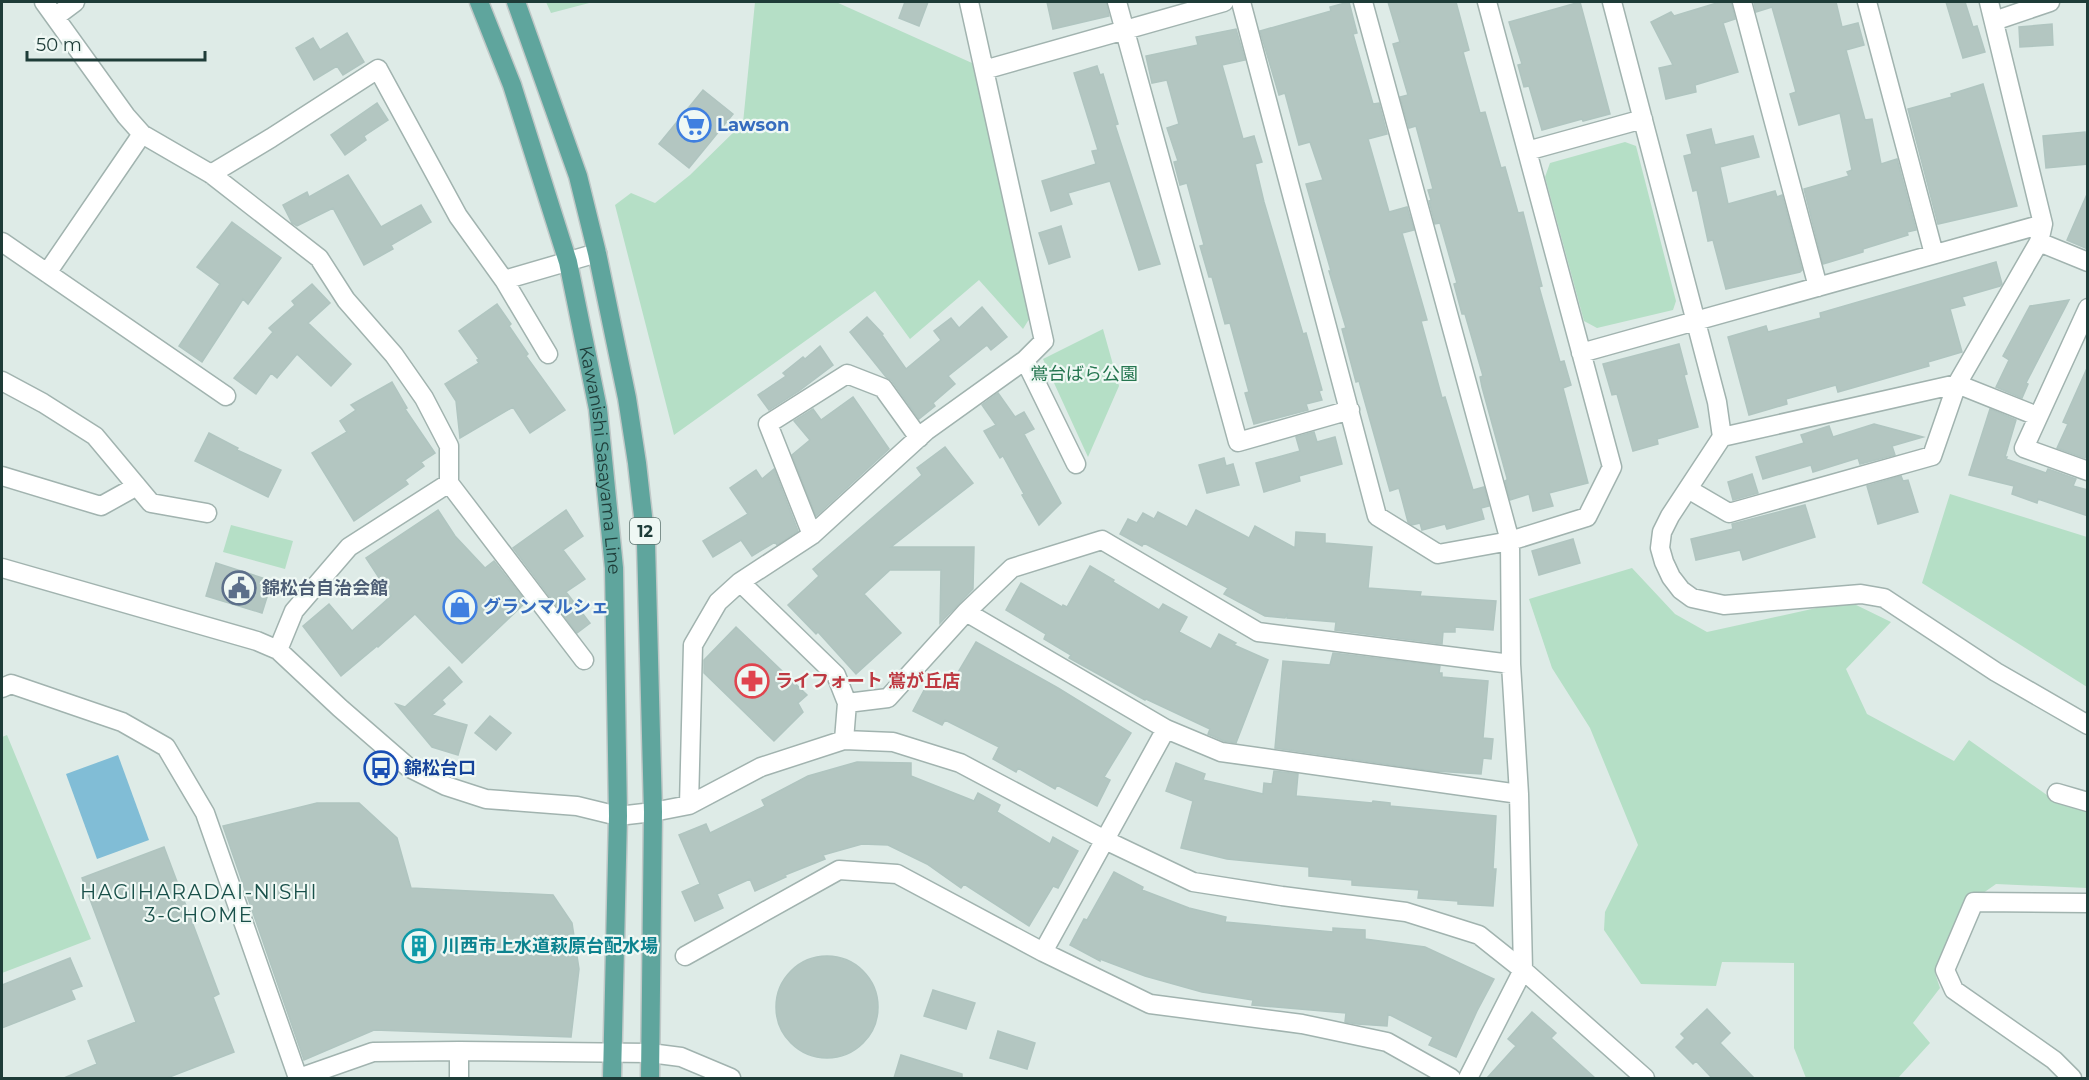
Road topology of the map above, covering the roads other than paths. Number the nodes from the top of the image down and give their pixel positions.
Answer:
1 (44, 2) edge
2 (75, 2) edge
3 (479, 2) edge
4 (516, 2) edge
5 (969, 2) edge
6 (1117, 2) edge
7 (1224, 2) edge
8 (1241, 2) edge
9 (1363, 2) edge
10 (1487, 2) edge
11 (1612, 2) edge
12 (1743, 2) edge
13 (1867, 2) edge
14 (1989, 2) edge
15 (2050, 2) edge
16 (55, 17) junction
17 (1994, 21) junction
18 (1124, 30) junction
19 (984, 70) junction
20 (1643, 119) junction
21 (142, 134) junction
22 (1527, 151) junction
23 (211, 174) junction
24 (2043, 224) junction
25 (2, 242) edge
26 (2039, 242) junction
27 (597, 253) junction
28 (1934, 254) junction
29 (568, 262) junction
30 (2088, 262) edge
31 (47, 273) junction
32 (504, 280) junction
33 (1818, 287) junction
34 (2088, 308) edge
35 (1696, 320) junction
36 (1581, 353) junction
37 (548, 354) dead end
38 (1025, 360) junction
39 (2, 381) edge
40 (1957, 384) junction
41 (226, 396) dead end
42 (1350, 410) junction
43 (2037, 416) junction
44 (1722, 437) junction
45 (919, 438) junction
46 (1076, 464) dead end
47 (2088, 471) edge
48 (2, 476) edge
49 (449, 483) junction
50 (137, 486) junction
51 (1688, 489) junction
52 (207, 513) dead end
53 (812, 535) junction
54 (1510, 541) junction
55 (2, 568) edge
56 (740, 582) junction
57 (966, 612) junction
58 (278, 650) junction
59 (584, 660) dead end
60 (1511, 664) junction
61 (5, 685) edge
62 (847, 703) junction
63 (2088, 725) edge
64 (1166, 729) junction
65 (844, 740) junction
66 (2057, 793) dead end
67 (1520, 794) junction
68 (2088, 802) edge
69 (688, 805) junction
70 (653, 812) junction
71 (618, 816) junction
72 (1106, 840) junction
73 (2088, 903) edge
74 (1043, 952) junction
75 (685, 956) dead end
76 (1523, 970) junction
77 (459, 1051) junction
78 (612, 1052) junction
79 (650, 1053) junction
80 (299, 1078) edge
81 (459, 1078) edge
82 (612, 1078) edge
83 (650, 1078) edge
84 (731, 1078) edge
85 (1451, 1078) edge
86 (1468, 1078) edge
87 (1645, 1078) edge
88 (2072, 1078) edge

1 - 16 street
2 - 16 street
3 - 29 main road, Kawanishi Sasayama Line / 12
4 - 27 main road, Kawanishi Sasayama Line / 12
5 - 19 street
6 - 18 street
7 - 18 street
8 - 42 street
9 - 54 street
10 - 22 street
11 - 20 street
12 - 33 street
13 - 28 street
14 - 17 street
15 - 17 street
16 - 21 street
17 - 24 street
18 - 19 street
18 - 42 street
19 - 38 street
20 - 22 street
20 - 35 street
21 - 23 street
21 - 31 street
22 - 36 street
23 - 32 street
23 - 49 street
24 - 26 street
24 - 28 street
25 - 31 street
26 - 30 street
26 - 40 street
27 - 29 street
27 - 70 main road, Kawanishi Sasayama Line / 12
28 - 33 street
29 - 32 street
29 - 71 main road, Kawanishi Sasayama Line / 12
31 - 41 street
32 - 37 street
33 - 35 street
34 - 43 street
35 - 36 street
35 - 44 street
36 - 54 street
38 - 45 street
38 - 46 street
39 - 50 street
40 - 43 street
40 - 44 street
40 - 51 street
42 - 54 street
43 - 47 street
44 - 51 street
45 - 53 street
45 - 53 street
48 - 50 street
49 - 58 street
49 - 59 street
50 - 52 street
51 - 63 street
53 - 56 street
54 - 60 street
55 - 58 street
56 - 62 street
56 - 69 street
57 - 60 street
57 - 62 street
57 - 64 street
58 - 71 street
60 - 67 street
61 - 80 street
62 - 65 street
64 - 67 street
64 - 72 street
65 - 69 street
65 - 72 street
66 - 68 street
67 - 76 street
69 - 70 street
70 - 71 street
70 - 79 main road, Kawanishi Sasayama Line / 12
71 - 78 main road, Kawanishi Sasayama Line / 12
72 - 74 street
72 - 76 street
73 - 88 street
74 - 75 street
74 - 85 street
76 - 86 street
76 - 87 street
77 - 78 street
77 - 80 street
77 - 81 street
78 - 79 street
78 - 82 main road, Kawanishi Sasayama Line / 12
79 - 83 main road, Kawanishi Sasayama Line / 12
79 - 84 street

